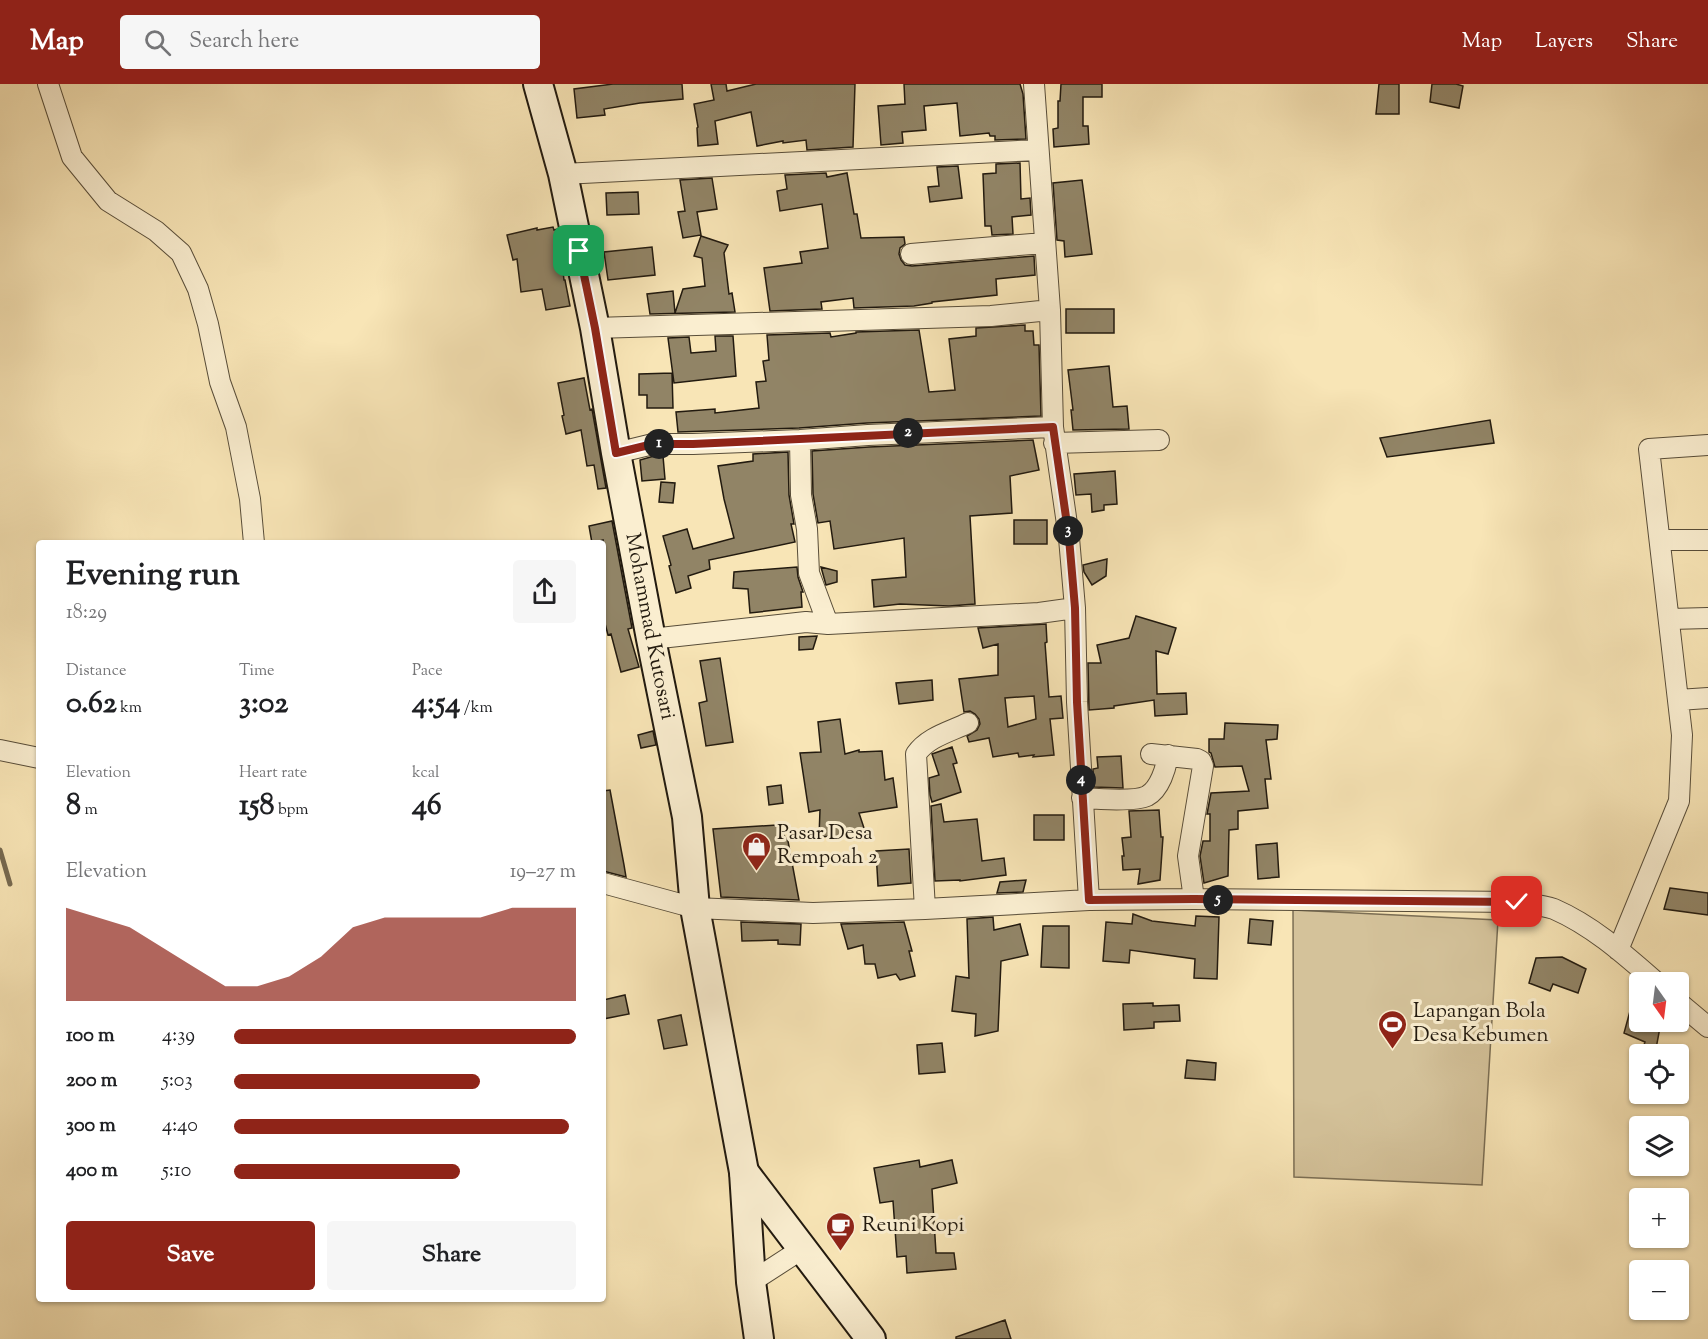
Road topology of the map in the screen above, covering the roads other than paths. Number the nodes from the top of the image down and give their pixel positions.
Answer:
1 (48, 84) edge
2 (538, 84) edge
3 (1034, 84) edge
4 (1038, 150) junction
5 (563, 174) junction
6 (1044, 243) junction
7 (911, 255) dead end
8 (1050, 310) junction
9 (595, 328) junction
10 (1053, 435) junction
11 (800, 440) junction
12 (1159, 440) dead end
13 (1708, 446) edge
14 (616, 453) junction
15 (254, 540) edge
16 (1660, 540) junction
17 (1708, 540) edge
18 (1075, 608) junction
19 (1708, 618) edge
20 (1670, 619) junction
21 (828, 624) junction
22 (651, 639) junction
23 (1708, 698) edge
24 (1678, 700) junction
25 (968, 723) dead end
26 (0, 750) edge
27 (36, 757) edge
28 (1082, 798) junction
29 (606, 884) edge
30 (1194, 899) junction
31 (1089, 900) junction
32 (695, 908) junction
33 (925, 909) junction
34 (1618, 950) junction
35 (1644, 972) edge
36 (1689, 1011) edge
37 (1708, 1027) edge
38 (744, 1172) junction
39 (802, 1249) junction
40 (751, 1282) junction
41 (759, 1339) edge
42 (871, 1339) edge

1 - 15 street
2 - 5 street, Mohammad Kutosari
3 - 4 street
4 - 5 street
4 - 6 street
5 - 9 street, Mohammad Kutosari
6 - 7 street
6 - 8 street
8 - 9 street
8 - 10 street
9 - 14 street, Mohammad Kutosari
10 - 11 street
10 - 12 street
10 - 18 street
11 - 14 street
11 - 21 street
13 - 16 street
14 - 22 street, Mohammad Kutosari
16 - 17 street
16 - 20 street
18 - 21 street
18 - 28 street
19 - 20 street
20 - 24 street
21 - 22 street
22 - 32 street, Mohammad Kutosari
23 - 24 street
24 - 34 street
25 - 33 street
26 - 27 street
28 - 30 street
28 - 31 street
29 - 32 street
30 - 31 street
30 - 34 street
31 - 33 street
32 - 33 street
32 - 38 street, Mohammad Kutosari
34 - 35 street
36 - 37 street
38 - 39 street
38 - 40 street, Mohammad Kutosari
39 - 40 street
39 - 42 street
40 - 41 street, Mohammad Kutosari

